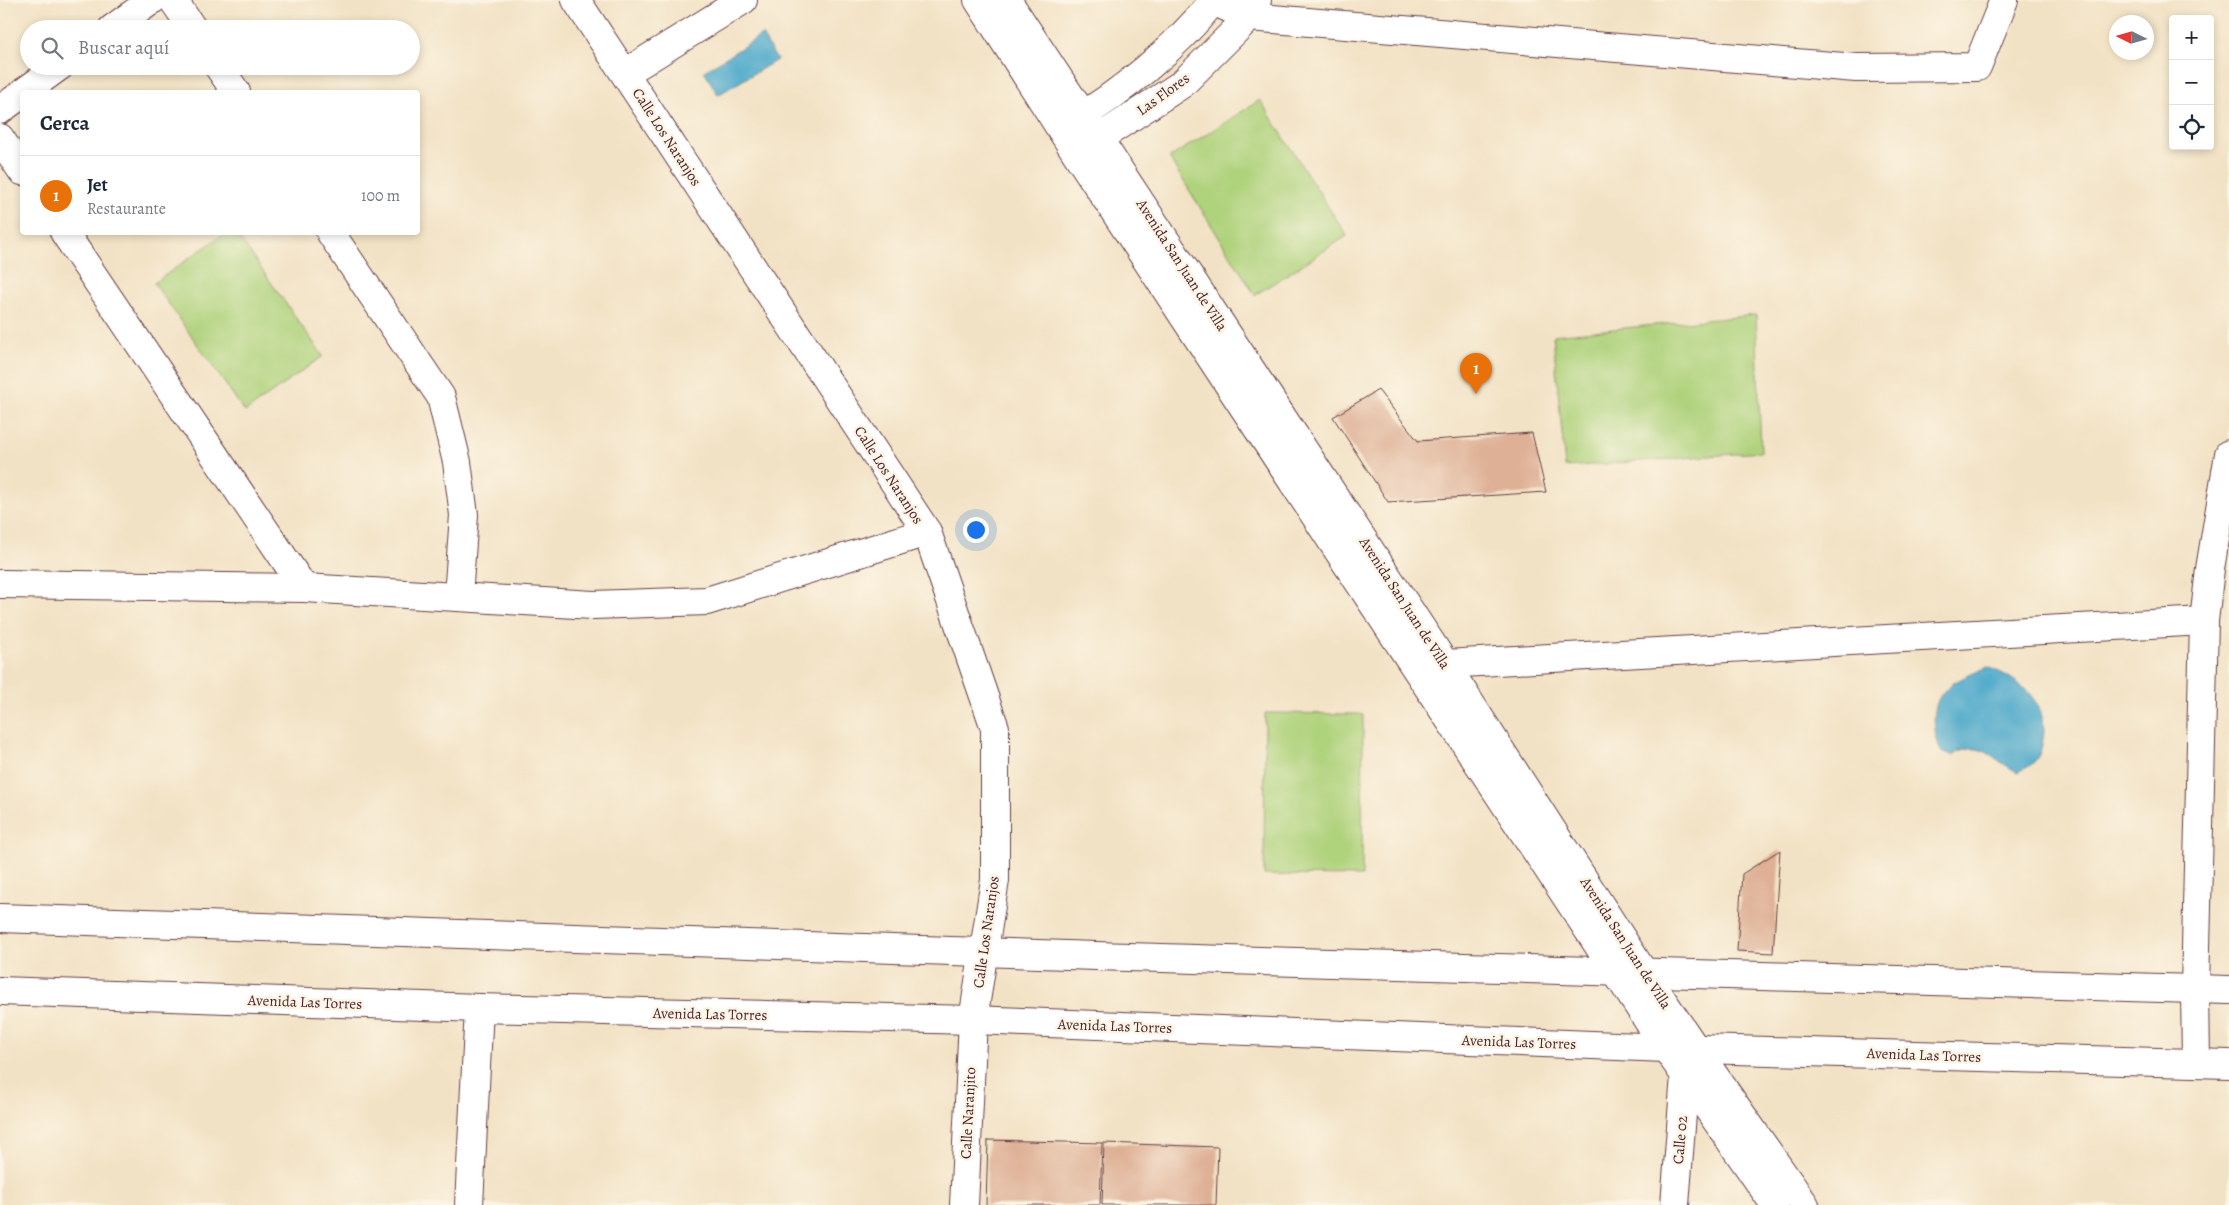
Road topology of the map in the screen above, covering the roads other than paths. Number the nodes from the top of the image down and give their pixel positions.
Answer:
1 (152, 0) edge
2 (173, 0) edge
3 (576, 0) edge
4 (743, 0) edge
5 (978, 0) edge
6 (1007, 0) edge
7 (2004, 0) edge
8 (1213, 1) edge
9 (1253, 8) edge
10 (124, 20) edge
11 (187, 20) edge
12 (625, 73) junction
13 (48, 75) edge
14 (224, 75) edge
15 (27, 90) edge
16 (235, 90) edge
17 (20, 95) edge
18 (0, 110) edge
19 (1072, 123) junction
20 (0, 138) edge
21 (1087, 146) junction
22 (20, 168) edge
23 (66, 235) edge
24 (332, 235) edge
25 (2229, 454) edge
26 (927, 532) junction
27 (0, 584) edge
28 (304, 588) junction
29 (458, 597) junction
30 (2204, 622) junction
31 (1434, 670) junction
32 (0, 918) edge
33 (984, 952) junction
34 (1617, 972) junction
35 (1644, 973) junction
36 (2195, 988) junction
37 (2229, 990) edge
38 (0, 991) edge
39 (479, 1008) junction
40 (973, 1020) junction
41 (1666, 1048) junction
42 (1694, 1048) junction
43 (2196, 1063) junction
44 (2229, 1064) edge
45 (1685, 1075) junction
46 (469, 1205) edge
47 (964, 1205) edge
48 (1675, 1205) edge
49 (1775, 1205) edge
50 (1805, 1205) edge

1 - 10 street
2 - 11 street
3 - 12 street, Calle Los Naranjos
4 - 12 street
5 - 19 street, Avenida San Juan de Villa
6 - 19 street, Avenida San Juan de Villa
7 - 9 street
8 - 9 street
8 - 19 street, Las Flores
9 - 21 street, Las Flores
12 - 26 street, Calle Los Naranjos
13 - 15 street
14 - 16 street
17 - 18 street
19 - 21 street, Avenida San Juan de Villa
20 - 22 street
21 - 31 street, Avenida San Juan de Villa
23 - 28 street
24 - 29 street
25 - 30 street
26 - 29 street
26 - 33 street, Calle Los Naranjos
27 - 28 street
28 - 29 street
30 - 31 street
30 - 36 street
31 - 34 street, Avenida San Juan de Villa
31 - 35 street, Avenida San Juan de Villa
32 - 33 street
33 - 34 street
33 - 40 street, Calle Los Naranjos
34 - 35 street
34 - 41 street, Avenida San Juan de Villa
35 - 36 street
35 - 42 street, Avenida San Juan de Villa
36 - 37 street
36 - 43 street
38 - 39 street, Avenida Las Torres
39 - 40 street, Avenida Las Torres
39 - 46 street
40 - 41 street, Avenida Las Torres
40 - 47 street, Calle Naranjito
41 - 42 street, Avenida Las Torres
41 - 45 street, Avenida San Juan de Villa
42 - 43 street, Avenida Las Torres
42 - 50 street, Avenida San Juan de Villa
43 - 44 street, Avenida Las Torres
45 - 48 street, Calle 02
45 - 49 street, Avenida San Juan de Villa

